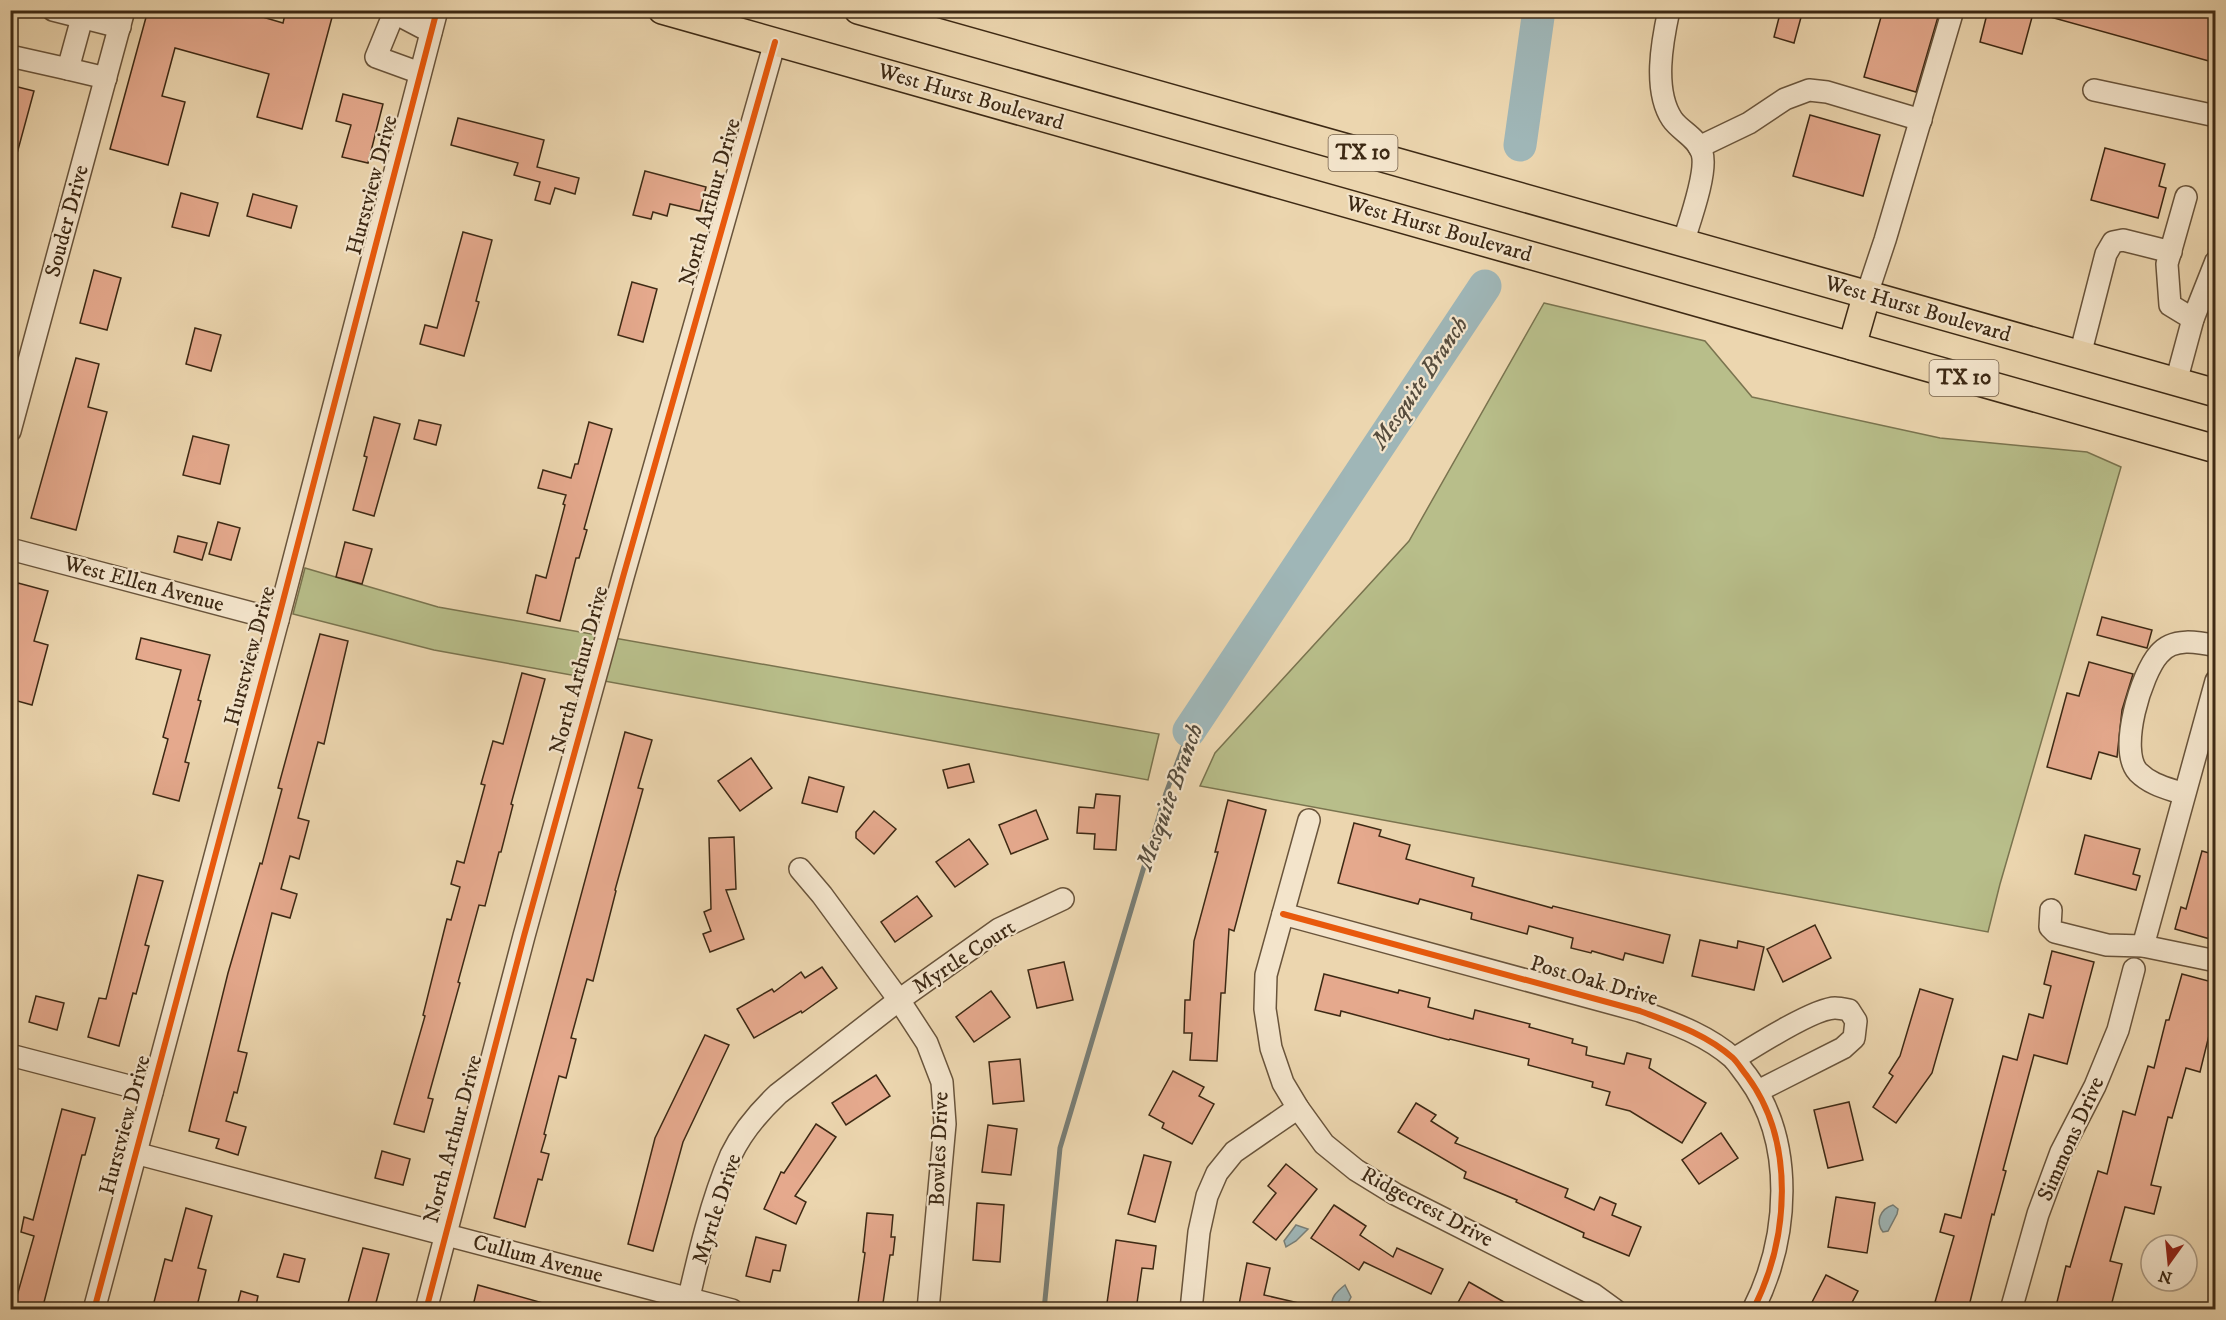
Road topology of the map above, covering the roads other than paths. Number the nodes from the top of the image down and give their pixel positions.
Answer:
1 (53, 10) edge
2 (437, 10) edge
3 (662, 10) edge
4 (858, 10) edge
5 (1670, 10) edge
6 (1953, 10) edge
7 (391, 12) edge
8 (82, 18) junction
9 (122, 19) edge
10 (431, 32) junction
11 (775, 42) junction
12 (10, 56) edge
13 (68, 69) junction
14 (420, 73) junction
15 (106, 78) junction
16 (2094, 90) dead end
17 (2216, 116) edge
18 (1921, 120) junction
19 (1699, 147) junction
20 (2186, 197) dead end
21 (1683, 243) junction
22 (2171, 252) junction
23 (2216, 261) edge
24 (1867, 294) junction
25 (2193, 319) junction
26 (1852, 346) junction
27 (2080, 355) junction
28 (2176, 382) junction
29 (2216, 393) edge
30 (10, 431) edge
31 (2216, 449) edge
32 (10, 549) edge
33 (278, 620) junction
34 (2216, 646) edge
35 (2216, 681) edge
36 (2184, 794) junction
37 (1309, 820) dead end
38 (800, 869) dead end
39 (1063, 899) dead end
40 (2051, 910) dead end
41 (1283, 914) junction
42 (2143, 946) junction
43 (2216, 961) edge
44 (2134, 969) dead end
45 (898, 1000) junction
46 (10, 1055) edge
47 (1734, 1059) junction
48 (1758, 1091) junction
49 (152, 1092) junction
50 (1298, 1108) junction
51 (135, 1153) junction
52 (447, 1235) junction
53 (687, 1304) edge
54 (94, 1310) edge
55 (426, 1310) edge
56 (732, 1310) edge
57 (928, 1310) edge
58 (1191, 1310) edge
59 (1615, 1310) edge
60 (1753, 1310) edge
61 (2012, 1310) edge

1 - 8 street
2 - 10 street, Hurstview Drive
3 - 11 main road, West Hurst Boulevard / TX 10
4 - 21 main road, West Hurst Boulevard / TX 10
5 - 19 street
6 - 18 street
7 - 10 street
7 - 14 street
8 - 9 street
8 - 13 street
9 - 15 street, Souder Drive
10 - 14 street, Hurstview Drive
11 - 26 main road, West Hurst Boulevard / TX 10
11 - 52 street, North Arthur Drive
12 - 13 street
13 - 15 street
14 - 33 street, Hurstview Drive
15 - 30 street, Souder Drive
16 - 17 street
18 - 19 street
18 - 24 street
19 - 21 street
20 - 22 street
21 - 24 main road, West Hurst Boulevard / TX 10
22 - 25 street
22 - 27 street
23 - 25 street
24 - 26 main road
24 - 27 main road, West Hurst Boulevard / TX 10
25 - 28 street
26 - 31 main road, West Hurst Boulevard / TX 10
27 - 28 main road, West Hurst Boulevard / TX 10
28 - 29 main road, West Hurst Boulevard / TX 10
32 - 33 street, West Ellen Avenue
33 - 49 street, Hurstview Drive
34 - 36 street
35 - 36 street
36 - 42 street
37 - 41 street, Ridgecrest Drive
38 - 45 street, Bowles Drive
39 - 45 street, Myrtle Court
40 - 42 street
41 - 47 street, Post Oak Drive
41 - 50 street, Ridgecrest Drive
42 - 43 street
44 - 61 street, Simmons Drive
45 - 53 street, Myrtle Drive
45 - 57 street, Bowles Drive
46 - 49 street
47 - 48 street, Post Oak Drive
47 - 48 street
48 - 60 street, Post Oak Drive
49 - 51 street, Hurstview Drive
50 - 58 street
50 - 59 street, Ridgecrest Drive
51 - 52 street, Cullum Avenue
51 - 54 street, Hurstview Drive
52 - 53 street, Cullum Avenue
52 - 55 street, North Arthur Drive
53 - 56 street, Cullum Avenue

